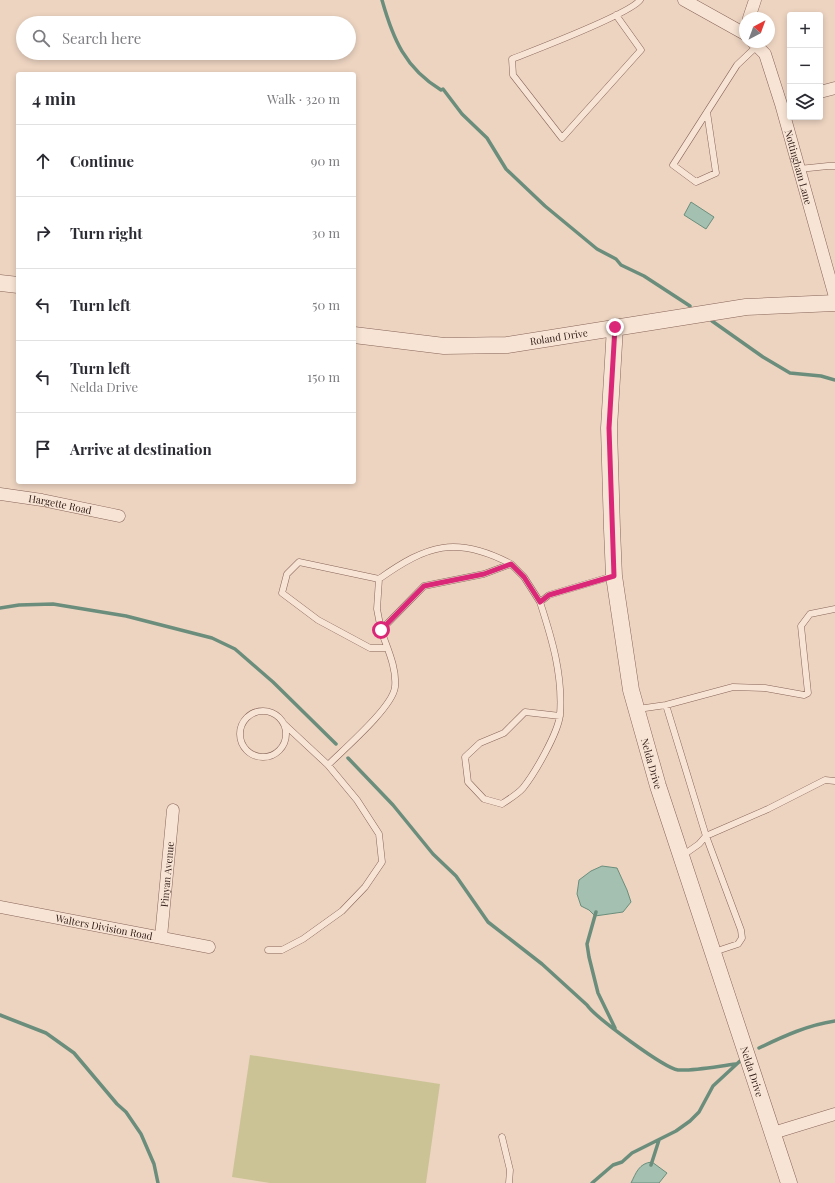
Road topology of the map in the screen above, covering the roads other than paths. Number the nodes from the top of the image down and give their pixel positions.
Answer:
1 (640, 0) edge
2 (684, 0) edge
3 (754, 0) edge
4 (751, 12) edge
5 (616, 15) junction
6 (739, 29) edge
7 (752, 48) edge
8 (759, 48) edge
9 (835, 88) edge
10 (823, 91) edge
11 (785, 103) edge
12 (707, 112) junction
13 (835, 166) edge
14 (799, 169) junction
15 (0, 283) edge
16 (16, 286) edge
17 (835, 297) edge
18 (835, 303) edge
19 (615, 327) junction
20 (356, 335) edge
21 (0, 494) edge
22 (120, 516) dead end
23 (511, 564) junction
24 (614, 576) junction
25 (379, 579) junction
26 (540, 602) junction
27 (835, 609) edge
28 (381, 630) junction
29 (387, 648) junction
30 (666, 704) junction
31 (636, 709) junction
32 (560, 716) junction
33 (283, 724) junction
34 (328, 765) junction
35 (835, 781) edge
36 (173, 810) dead end
37 (706, 836) junction
38 (681, 856) junction
39 (0, 907) edge
40 (161, 937) junction
41 (209, 947) dead end
42 (268, 950) dead end
43 (713, 952) junction
44 (835, 1114) edge
45 (773, 1133) junction
46 (502, 1136) dead end
47 (509, 1183) edge
48 (789, 1183) edge

1 - 5 lane
2 - 6 street
3 - 4 street
5 - 5 lane
7 - 12 lane
8 - 11 street, Nottingham Lane
9 - 10 street
11 - 14 street, Nottingham Lane
12 - 12 lane
13 - 14 lane
14 - 17 street, Nottingham Lane
15 - 16 street
18 - 19 street, Roland Drive
19 - 20 street, Roland Drive
19 - 24 street, Nelda Drive
21 - 22 street, Hargette Road
23 - 25 lane
23 - 26 lane
23 - 28 lane
24 - 26 lane
24 - 31 street, Nelda Drive
25 - 28 lane
25 - 29 lane
26 - 32 lane
27 - 30 lane
28 - 29 lane
29 - 34 lane
30 - 31 lane
30 - 37 lane
31 - 38 street, Nelda Drive
32 - 32 lane
33 - 33 lane
33 - 34 lane
34 - 42 lane
35 - 37 lane
36 - 40 street, Pinyan Avenue
37 - 38 lane
37 - 43 lane
38 - 43 street, Nelda Drive
39 - 40 street, Walters Division Road
40 - 41 street, Walters Division Road
43 - 45 street, Nelda Drive
44 - 45 street
45 - 48 street, Nelda Drive
46 - 47 lane

